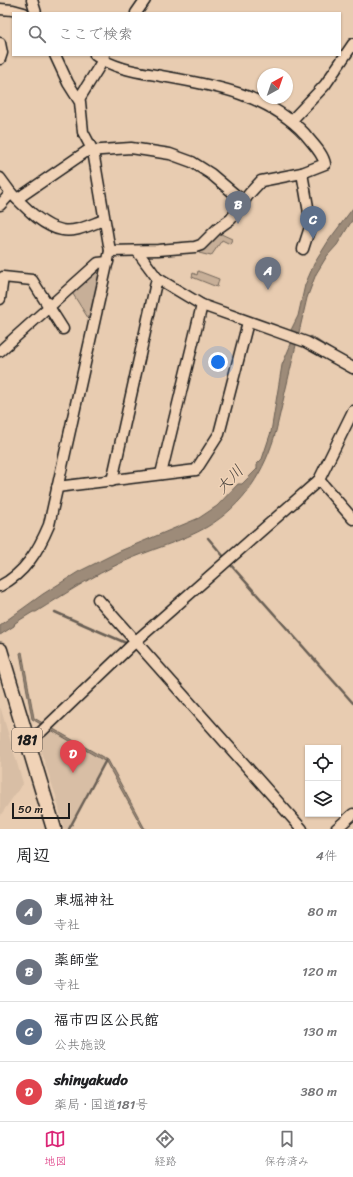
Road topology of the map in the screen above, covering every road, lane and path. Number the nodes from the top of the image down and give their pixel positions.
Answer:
1 (32, 0) edge
2 (145, 0) edge
3 (0, 9) edge
4 (20, 12) edge
5 (36, 12) edge
6 (137, 12) edge
7 (0, 43) edge
8 (353, 44) edge
9 (55, 56) edge
10 (100, 57) edge
11 (0, 59) edge
12 (79, 99) junction
13 (292, 120) junction
14 (93, 151) junction
15 (302, 173) junction
16 (0, 178) edge
17 (14, 196) junction
18 (244, 202) junction
19 (0, 205) edge
20 (104, 220) junction
21 (303, 249) dead end
22 (110, 251) junction
23 (137, 251) junction
24 (108, 262) junction
25 (157, 278) junction
26 (0, 299) edge
27 (202, 305) junction
28 (49, 307) junction
29 (248, 322) junction
30 (63, 329) dead end
31 (0, 351) edge
32 (353, 368) edge
33 (353, 411) edge
34 (161, 474) junction
35 (319, 480) junction
36 (112, 481) junction
37 (57, 486) junction
38 (353, 519) edge
39 (0, 586) edge
40 (98, 599) dead end
41 (136, 641) junction
42 (0, 650) edge
43 (0, 682) edge
44 (27, 740) junction
45 (353, 814) edge
46 (44, 829) edge
47 (54, 829) edge
48 (302, 829) edge
49 (336, 829) edge

1 - 5 street
2 - 6 street
3 - 4 street
7 - 11 street
8 - 13 street
9 - 12 street
10 - 12 street
10 - 13 street
12 - 14 street
13 - 15 street
14 - 17 street
14 - 18 street
14 - 20 street
15 - 18 street
15 - 21 street
16 - 17 street
17 - 19 street
17 - 20 street
18 - 23 street
20 - 22 street
22 - 23 street
22 - 24 street
23 - 25 street
24 - 28 street
24 - 37 street
25 - 27 street
25 - 36 street
26 - 28 street
27 - 29 street
27 - 34 street
28 - 30 street
28 - 31 street
29 - 32 street
29 - 34 street
33 - 35 street
34 - 36 street
35 - 38 street
35 - 41 street
36 - 37 street
37 - 39 street
40 - 41 street
41 - 44 street
41 - 48 street
42 - 44 highway, 181
43 - 46 highway, 181
44 - 47 highway, 181
45 - 49 street

